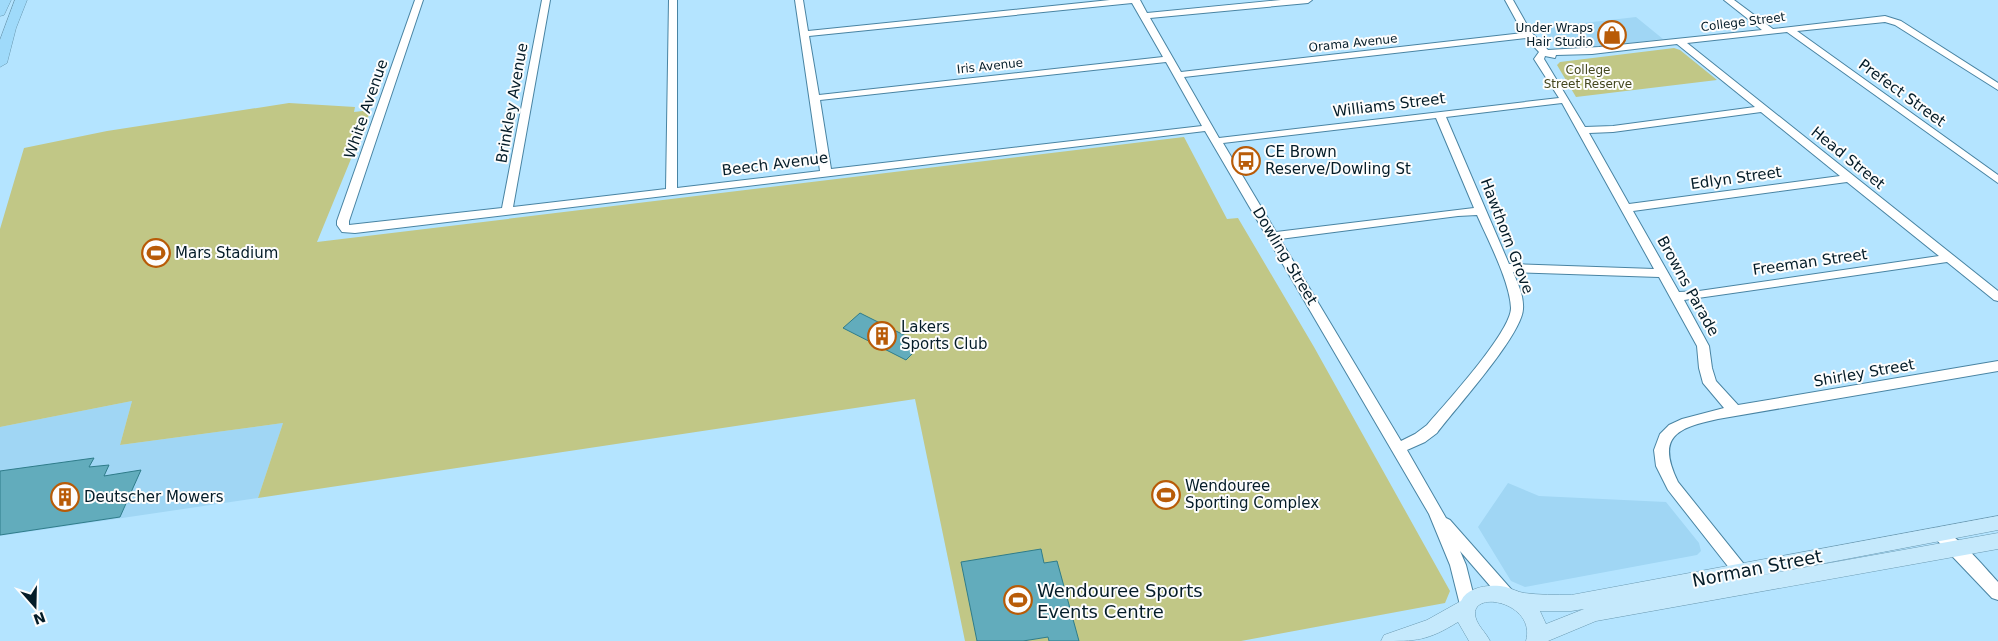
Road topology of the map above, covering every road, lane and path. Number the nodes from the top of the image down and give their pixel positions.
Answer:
1 (5, 0) edge
2 (21, 0) edge
3 (419, 0) edge
4 (546, 0) edge
5 (673, 0) edge
6 (799, 0) edge
7 (1136, 0) edge
8 (1308, 0) edge
9 (1509, 0) edge
10 (1728, 0) edge
11 (1277, 2) edge
12 (0, 12) edge
13 (1145, 16) junction
14 (1788, 29) junction
15 (1770, 31) junction
16 (804, 34) junction
17 (1530, 35) junction
18 (1680, 42) junction
19 (1550, 54) junction
20 (1170, 59) junction
21 (0, 63) edge
22 (1179, 75) junction
23 (1998, 76) edge
24 (1983, 78) junction
25 (1998, 87) edge
26 (814, 98) junction
27 (1565, 100) junction
28 (1764, 109) junction
29 (1439, 114) junction
30 (1208, 128) junction
31 (1582, 130) junction
32 (1216, 141) junction
33 (826, 173) junction
34 (1849, 178) junction
35 (1998, 180) edge
36 (671, 192) junction
37 (1626, 208) junction
38 (507, 211) junction
39 (1481, 211) junction
40 (344, 228) joint
41 (1274, 236) junction
42 (1949, 258) junction
43 (1506, 268) junction
44 (1662, 273) junction
45 (1676, 296) junction
46 (1998, 297) edge
47 (1998, 366) edge
48 (1735, 411) junction
49 (1398, 448) junction
50 (1436, 512) junction
51 (1998, 522) edge
52 (1938, 534) junction
53 (1998, 541) edge
54 (1956, 549) junction
55 (1747, 578) junction
56 (1998, 593) edge
57 (1513, 599) junction
58 (1467, 606) junction
59 (1536, 639) edge
60 (1391, 641) edge
61 (1480, 641) edge

1 - 12 highway
2 - 21 highway
3 - 40 street, White Avenue
4 - 38 street, Brinkley Avenue
5 - 36 street
6 - 16 street
7 - 13 street, Dowling Street
7 - 16 street
8 - 11 street
9 - 17 street
10 - 15 street
11 - 13 street
13 - 20 street, Dowling Street
14 - 15 street, College Street
14 - 24 street, College Street
14 - 35 street, Prefect Street
15 - 18 street, College Street
16 - 26 street
17 - 19 street
17 - 22 street, Orama Avenue
18 - 19 street, College Street
18 - 28 street, Head Street
19 - 27 street, Browns Parade
20 - 22 street, Dowling Street
20 - 26 street, Iris Avenue
22 - 30 street, Dowling Street
23 - 24 street
24 - 25 street
26 - 33 street
27 - 29 street, Williams Street
27 - 31 street, Browns Parade
28 - 31 street
28 - 34 street, Head Street
29 - 32 street, Williams Street
29 - 39 street, Hawthorn Grove
30 - 32 street, Dowling Street
30 - 33 street, Beech Avenue
31 - 37 street, Browns Parade
32 - 41 street, Dowling Street
33 - 36 street, Beech Avenue
34 - 37 street, Edlyn Street
34 - 42 street, Head Street
36 - 38 street, Beech Avenue
37 - 44 street, Browns Parade
38 - 40 street, Beech Avenue
39 - 41 street
39 - 43 street, Hawthorn Grove
41 - 49 street, Dowling Street
42 - 45 street, Freeman Street
42 - 46 street, Head Street
43 - 44 street
43 - 49 street, Hawthorn Grove
44 - 45 street, Browns Parade
45 - 48 street, Browns Parade
47 - 48 street, Shirley Street
48 - 55 street
49 - 50 street, Dowling Street
50 - 57 street, Dowling Street
50 - 58 street, Dowling Street
51 - 52 main road, Norman Street
52 - 54 street
52 - 55 main road, Norman Street
53 - 54 main road, Norman Street
54 - 55 main road, Norman Street
54 - 56 street
55 - 57 main road, Norman Street
55 - 59 main road, Norman Street
57 - 58 main road, Norman Street
57 - 59 main road, Norman Street
58 - 60 main road, Norman Street
58 - 61 main road

